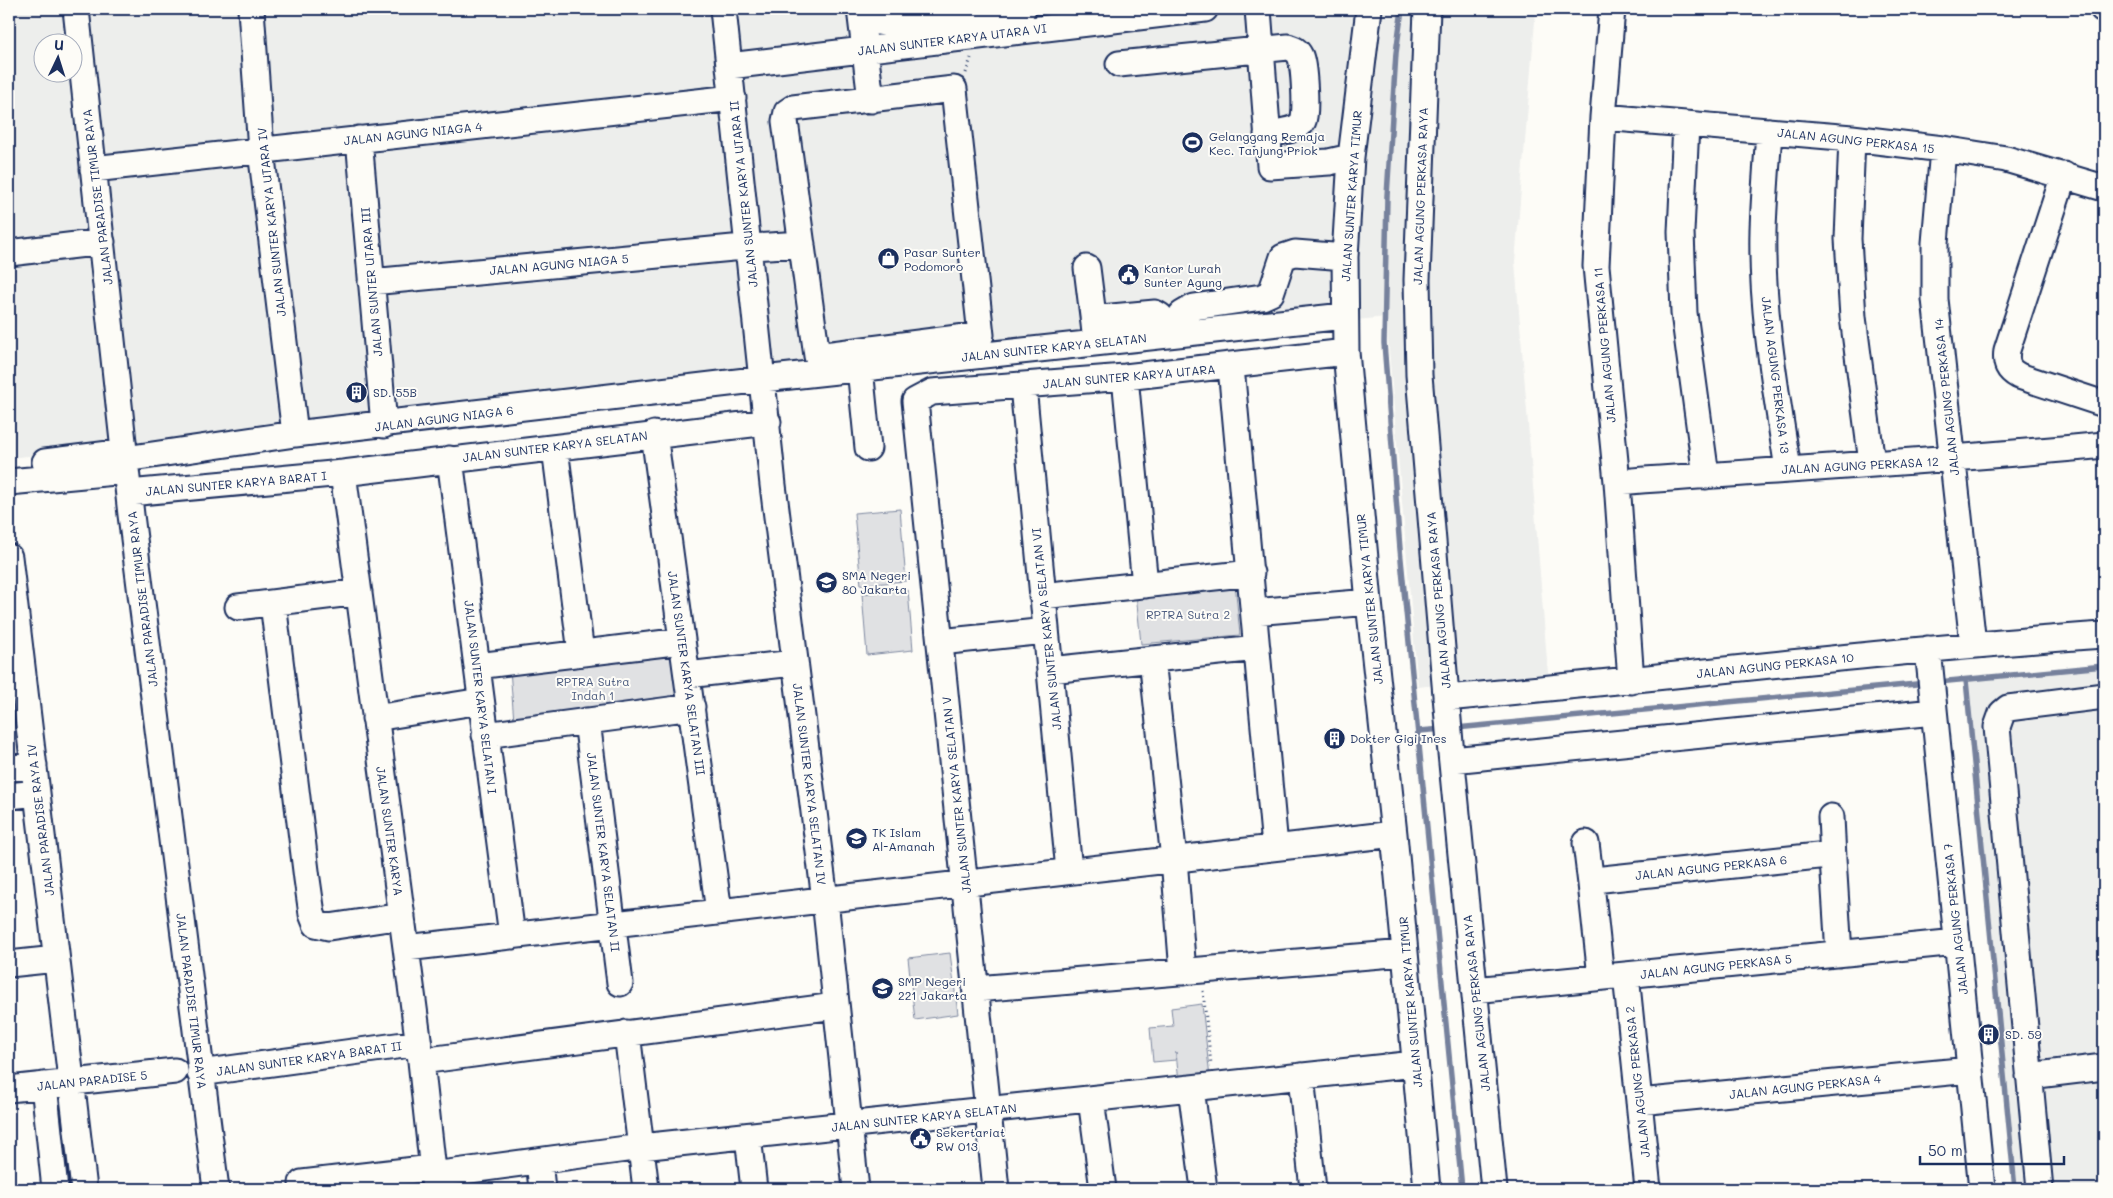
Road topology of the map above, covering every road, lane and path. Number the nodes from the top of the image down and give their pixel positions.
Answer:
1 (76, 9) edge
2 (251, 9) edge
3 (256, 9) edge
4 (722, 9) edge
5 (860, 9) edge
6 (866, 9) edge
7 (930, 9) edge
8 (1023, 9) edge
9 (1204, 9) edge
10 (1258, 9) edge
11 (1369, 9) edge
12 (1427, 9) edge
13 (1612, 9) edge
14 (1157, 11) edge
15 (972, 37) junction
16 (929, 42) junction
17 (1261, 49) junction
18 (865, 50) junction
19 (1118, 64) dead end
20 (729, 66) junction
21 (954, 89) junction
22 (733, 98) junction
23 (871, 100) junction
24 (1603, 117) junction
25 (1686, 124) junction
26 (1296, 127) junction
27 (1769, 131) junction
28 (1267, 134) junction
29 (1852, 138) junction
30 (358, 140) junction
31 (1943, 149) junction
32 (262, 150) junction
33 (1351, 157) junction
34 (1300, 164) junction
35 (93, 169) junction
36 (2064, 175) junction
37 (2104, 188) edge
38 (102, 242) junction
39 (802, 244) junction
40 (748, 247) junction
41 (9, 253) edge
42 (1345, 257) junction
43 (1087, 268) dead end
44 (371, 282) junction
45 (1344, 316) junction
46 (1095, 333) junction
47 (1173, 334) junction
48 (984, 347) junction
49 (1346, 352) junction
50 (1231, 367) junction
51 (860, 368) junction
52 (1125, 377) junction
53 (763, 379) junction
54 (1023, 386) junction
55 (2103, 400) edge
56 (915, 401) joint
57 (768, 422) junction
58 (384, 425) junction
59 (295, 434) junction
60 (654, 434) junction
61 (2104, 445) edge
62 (555, 448) junction
63 (868, 448) dead end
64 (450, 459) junction
65 (1953, 460) junction
66 (1872, 463) junction
67 (9, 467) edge
68 (126, 469) junction
69 (1788, 469) junction
70 (343, 473) junction
71 (1706, 476) junction
72 (9, 482) edge
73 (1616, 482) junction
74 (9, 557) edge
75 (1251, 573) junction
76 (1145, 585) junction
77 (359, 592) junction
78 (1042, 596) junction
79 (1368, 602) junction
80 (273, 603) junction
81 (12, 605) edge
82 (238, 607) dead end
83 (1254, 612) junction
84 (1046, 631) junction
85 (2104, 635) edge
86 (682, 641) junction
87 (940, 642) junction
88 (1974, 644) junction
89 (1257, 648) junction
90 (581, 653) junction
91 (1928, 656) junction
92 (1152, 659) junction
93 (794, 663) junction
94 (477, 666) junction
95 (1050, 670) junction
96 (687, 675) junction
97 (1631, 681) junction
98 (2104, 696) edge
99 (1933, 700) junction
100 (481, 701) junction
101 (1447, 706) junction
102 (692, 707) junction
103 (375, 718) junction
104 (587, 721) junction
105 (486, 735) junction
106 (1451, 751) junction
107 (34, 765) junction
108 (9, 768) edge
109 (37, 793) junction
110 (9, 796) edge
111 (1831, 817) dead end
112 (1394, 834) junction
113 (1586, 843) dead end
114 (1275, 847) junction
115 (1833, 858) junction
116 (1174, 859) junction
117 (1069, 871) junction
118 (965, 884) junction
119 (1591, 884) junction
120 (825, 900) junction
121 (720, 912) junction
122 (402, 916) junction
123 (615, 924) junction
124 (512, 936) junction
125 (1957, 942) junction
126 (406, 948) junction
127 (1405, 953) junction
128 (1838, 954) junction
129 (56, 959) junction
130 (9, 964) edge
131 (1192, 971) junction
132 (1626, 974) junction
133 (1601, 977) junction
134 (620, 983) dead end
135 (976, 990) junction
136 (1474, 990) junction
137 (835, 1006) junction
138 (627, 1034) junction
139 (420, 1052) junction
140 (1415, 1064) junction
141 (2104, 1067) edge
142 (1970, 1070) junction
143 (175, 1071) dead end
144 (200, 1073) junction
145 (1301, 1076) junction
146 (2029, 1076) junction
147 (71, 1082) junction
148 (44, 1085) junction
149 (1202, 1087) junction
150 (9, 1089) edge
151 (1091, 1099) junction
152 (1639, 1102) junction
153 (988, 1110) junction
154 (848, 1125) junction
155 (748, 1136) junction
156 (641, 1147) junction
157 (538, 1161) junction
158 (434, 1177) edge
159 (302, 1183) dead end
160 (342, 1184) edge
161 (55, 1189) edge
162 (84, 1189) edge
163 (216, 1189) edge
164 (542, 1189) edge
165 (646, 1189) edge
166 (754, 1189) edge
167 (856, 1189) edge
168 (996, 1189) edge
169 (1103, 1189) edge
170 (1204, 1189) edge
171 (1314, 1189) edge
172 (1427, 1189) edge
173 (1494, 1189) edge
174 (1648, 1189) edge
175 (1982, 1189) edge
176 (2040, 1189) edge

1 - 35 street, JALAN PARADISE TIMUR RAYA
2 - 3 street
2 - 32 street, JALAN SUNTER KARYA UTARA IV
4 - 20 street, JALAN SUNTER KARYA UTARA II
5 - 18 street
6 - 7 street
8 - 16 street
9 - 14 street, JALAN SUNTER KARYA UTARA VI
10 - 17 street
11 - 33 street, JALAN SUNTER KARYA TIMUR
12 - 101 street, JALAN AGUNG PERKASA RAYA
13 - 24 street, JALAN AGUNG PERKASA 11
14 - 15 street, JALAN SUNTER KARYA UTARA VI
15 - 16 street, JALAN SUNTER KARYA UTARA VI
15 - 21 path
16 - 18 street, JALAN SUNTER KARYA UTARA VI
17 - 19 street
17 - 26 street
17 - 28 street
18 - 20 street, JALAN SUNTER KARYA UTARA VI
18 - 23 street
20 - 22 street, JALAN SUNTER KARYA UTARA II
21 - 23 street
21 - 48 street
22 - 30 street, JALAN AGUNG NIAGA 4
22 - 40 street, JALAN SUNTER KARYA UTARA II
23 - 39 street
24 - 25 street, JALAN AGUNG PERKASA 15
24 - 73 street, JALAN AGUNG PERKASA 11
25 - 27 street, JALAN AGUNG PERKASA 15
25 - 71 street
26 - 28 street
26 - 34 street
27 - 29 street, JALAN AGUNG PERKASA 15
27 - 69 street, JALAN AGUNG PERKASA 13
28 - 34 street
29 - 31 street, JALAN AGUNG PERKASA 15
29 - 66 street
30 - 32 street, JALAN AGUNG NIAGA 4
30 - 44 street, JALAN SUNTER UTARA III
31 - 36 street, JALAN AGUNG PERKASA 15
31 - 65 street, JALAN AGUNG PERKASA 14
32 - 35 street, JALAN AGUNG NIAGA 4
32 - 59 street, JALAN SUNTER KARYA UTARA IV
33 - 34 street
33 - 42 street, JALAN SUNTER KARYA TIMUR
35 - 38 street, JALAN PARADISE TIMUR RAYA
36 - 37 street, JALAN AGUNG PERKASA 15
36 - 55 street
38 - 41 street
38 - 68 street, JALAN PARADISE TIMUR RAYA
39 - 40 street, JALAN AGUNG NIAGA 5
39 - 48 street
40 - 44 street, JALAN AGUNG NIAGA 5
40 - 53 street, JALAN SUNTER KARYA UTARA II
42 - 45 street, JALAN SUNTER KARYA TIMUR
42 - 47 street
43 - 46 street
44 - 58 street, JALAN SUNTER UTARA III
45 - 47 street, JALAN SUNTER KARYA SELATAN
45 - 49 street, JALAN SUNTER KARYA TIMUR
46 - 47 street, JALAN SUNTER KARYA SELATAN
46 - 48 street, JALAN SUNTER KARYA SELATAN
48 - 51 street, JALAN SUNTER KARYA SELATAN
49 - 50 street, JALAN SUNTER KARYA UTARA
49 - 79 street, JALAN SUNTER KARYA TIMUR
50 - 52 street, JALAN SUNTER KARYA UTARA
50 - 75 street
51 - 53 street, JALAN SUNTER KARYA SELATAN
51 - 63 street
52 - 54 street, JALAN SUNTER KARYA UTARA
52 - 76 street
53 - 57 street, JALAN SUNTER KARYA SELATAN IV
53 - 58 street, JALAN AGUNG NIAGA 6
54 - 56 street, JALAN SUNTER KARYA UTARA
54 - 78 street, JALAN SUNTER KARYA SELATAN VI
56 - 87 street, JALAN SUNTER KARYA SELATAN V
57 - 60 street, JALAN SUNTER KARYA SELATAN
57 - 93 street, JALAN SUNTER KARYA SELATAN IV
58 - 59 street, JALAN AGUNG NIAGA 6
59 - 68 street, JALAN AGUNG NIAGA 6
60 - 62 street, JALAN SUNTER KARYA SELATAN
60 - 86 street, JALAN SUNTER KARYA SELATAN III
61 - 65 street, JALAN AGUNG PERKASA 12
62 - 64 street, JALAN SUNTER KARYA SELATAN
62 - 90 street
64 - 70 street, JALAN SUNTER KARYA SELATAN
64 - 94 street, JALAN SUNTER KARYA SELATAN I
65 - 66 street, JALAN AGUNG PERKASA 12
65 - 88 street, JALAN AGUNG PERKASA 14
66 - 69 street, JALAN AGUNG PERKASA 12
67 - 68 street
68 - 70 street, JALAN SUNTER KARYA BARAT I
68 - 72 street
68 - 144 street, JALAN PARADISE TIMUR RAYA
69 - 71 street, JALAN AGUNG PERKASA 12
70 - 77 street, JALAN SUNTER KARYA
71 - 73 street, JALAN AGUNG PERKASA 12
73 - 97 street, JALAN AGUNG PERKASA 11
74 - 81 street, JALAN PARADISE RAYA IV
75 - 76 street
75 - 83 street
76 - 78 street
77 - 80 street
77 - 103 street, JALAN SUNTER KARYA
78 - 84 street, JALAN SUNTER KARYA SELATAN VI
79 - 83 street
79 - 112 street, JALAN SUNTER KARYA TIMUR
80 - 82 street
80 - 122 street
81 - 107 street, JALAN PARADISE RAYA IV
83 - 89 street
84 - 87 street
84 - 95 street, JALAN SUNTER KARYA SELATAN VI
85 - 88 street, JALAN AGUNG PERKASA 10
86 - 90 street
86 - 96 street, JALAN SUNTER KARYA SELATAN III
87 - 118 street, JALAN SUNTER KARYA SELATAN V
88 - 91 street, JALAN AGUNG PERKASA 10
89 - 92 street
89 - 114 street
90 - 94 street
91 - 97 street, JALAN AGUNG PERKASA 10
91 - 99 street, JALAN AGUNG PERKASA 7
92 - 95 street
92 - 116 street
93 - 96 street
93 - 120 street, JALAN SUNTER KARYA SELATAN IV
94 - 100 street, JALAN SUNTER KARYA SELATAN I
95 - 117 street, JALAN SUNTER KARYA SELATAN VI
96 - 102 street, JALAN SUNTER KARYA SELATAN III
97 - 101 street, JALAN AGUNG PERKASA 10
98 - 146 street
99 - 106 street
99 - 125 street, JALAN AGUNG PERKASA 7
100 - 103 street
100 - 105 street, JALAN SUNTER KARYA SELATAN I
101 - 106 street, JALAN AGUNG PERKASA RAYA
102 - 104 street
102 - 121 street, JALAN SUNTER KARYA SELATAN III
103 - 122 street, JALAN SUNTER KARYA
104 - 105 street
104 - 123 street, JALAN SUNTER KARYA SELATAN II
105 - 124 street, JALAN SUNTER KARYA SELATAN I
106 - 136 street, JALAN AGUNG PERKASA RAYA
107 - 108 street
107 - 109 street, JALAN PARADISE RAYA IV
109 - 110 street
109 - 129 street, JALAN PARADISE RAYA IV
111 - 115 street
112 - 114 street
112 - 127 street, JALAN SUNTER KARYA TIMUR
113 - 119 street
114 - 116 street
115 - 119 street, JALAN AGUNG PERKASA 6
115 - 128 street
116 - 117 street
116 - 131 street
117 - 118 street
118 - 120 street
118 - 135 street, JALAN SUNTER KARYA SELATAN V
119 - 133 street
120 - 121 street
120 - 137 street, JALAN SUNTER KARYA SELATAN IV
121 - 123 street
122 - 126 street, JALAN SUNTER KARYA
123 - 124 street
123 - 134 street, JALAN SUNTER KARYA SELATAN II
124 - 126 street
125 - 128 street, JALAN AGUNG PERKASA 5
125 - 142 street, JALAN AGUNG PERKASA 7
126 - 139 street, JALAN SUNTER KARYA
127 - 131 street
127 - 140 street, JALAN SUNTER KARYA TIMUR
128 - 132 street, JALAN AGUNG PERKASA 5
129 - 130 street
129 - 147 street, JALAN PARADISE RAYA IV
131 - 135 street
131 - 149 path
132 - 133 street, JALAN AGUNG PERKASA 5
132 - 152 street, JALAN AGUNG PERKASA 2
133 - 136 street, JALAN AGUNG PERKASA 5
135 - 153 street, JALAN SUNTER KARYA SELATAN V
136 - 173 street, JALAN AGUNG PERKASA RAYA
137 - 138 street, JALAN SUNTER KARYA BARAT II
137 - 154 street, JALAN SUNTER KARYA SELATAN IV
138 - 139 street, JALAN SUNTER KARYA BARAT II
138 - 156 street
139 - 144 street, JALAN SUNTER KARYA BARAT II
139 - 158 street, JALAN SUNTER KARYA
140 - 145 street, JALAN SUNTER KARYA SELATAN
140 - 172 street, JALAN SUNTER KARYA TIMUR
141 - 146 street
142 - 152 street, JALAN AGUNG PERKASA 4
142 - 175 street, JALAN AGUNG PERKASA 7
143 - 147 street, JALAN PARADISE 5
144 - 163 street, JALAN PARADISE TIMUR RAYA
145 - 149 street, JALAN SUNTER KARYA SELATAN
145 - 171 street
146 - 176 street
147 - 148 street, JALAN PARADISE 5
147 - 162 street, JALAN PARADISE RAYA IV
148 - 150 street, JALAN PARADISE 5
148 - 161 street
149 - 151 street, JALAN SUNTER KARYA SELATAN
149 - 170 street
151 - 153 street, JALAN SUNTER KARYA SELATAN
151 - 169 street
152 - 174 street, JALAN AGUNG PERKASA 2
153 - 154 street, JALAN SUNTER KARYA SELATAN
153 - 168 street, JALAN SUNTER KARYA SELATAN V
154 - 155 street, JALAN SUNTER KARYA SELATAN
154 - 167 street, JALAN SUNTER KARYA SELATAN IV
155 - 156 street, JALAN SUNTER KARYA SELATAN
155 - 166 street
156 - 157 street, JALAN SUNTER KARYA SELATAN
156 - 165 street
157 - 158 street, JALAN SUNTER KARYA SELATAN
157 - 164 street
158 - 160 street, JALAN SUNTER KARYA SELATAN
159 - 160 street, JALAN SUNTER KARYA SELATAN

